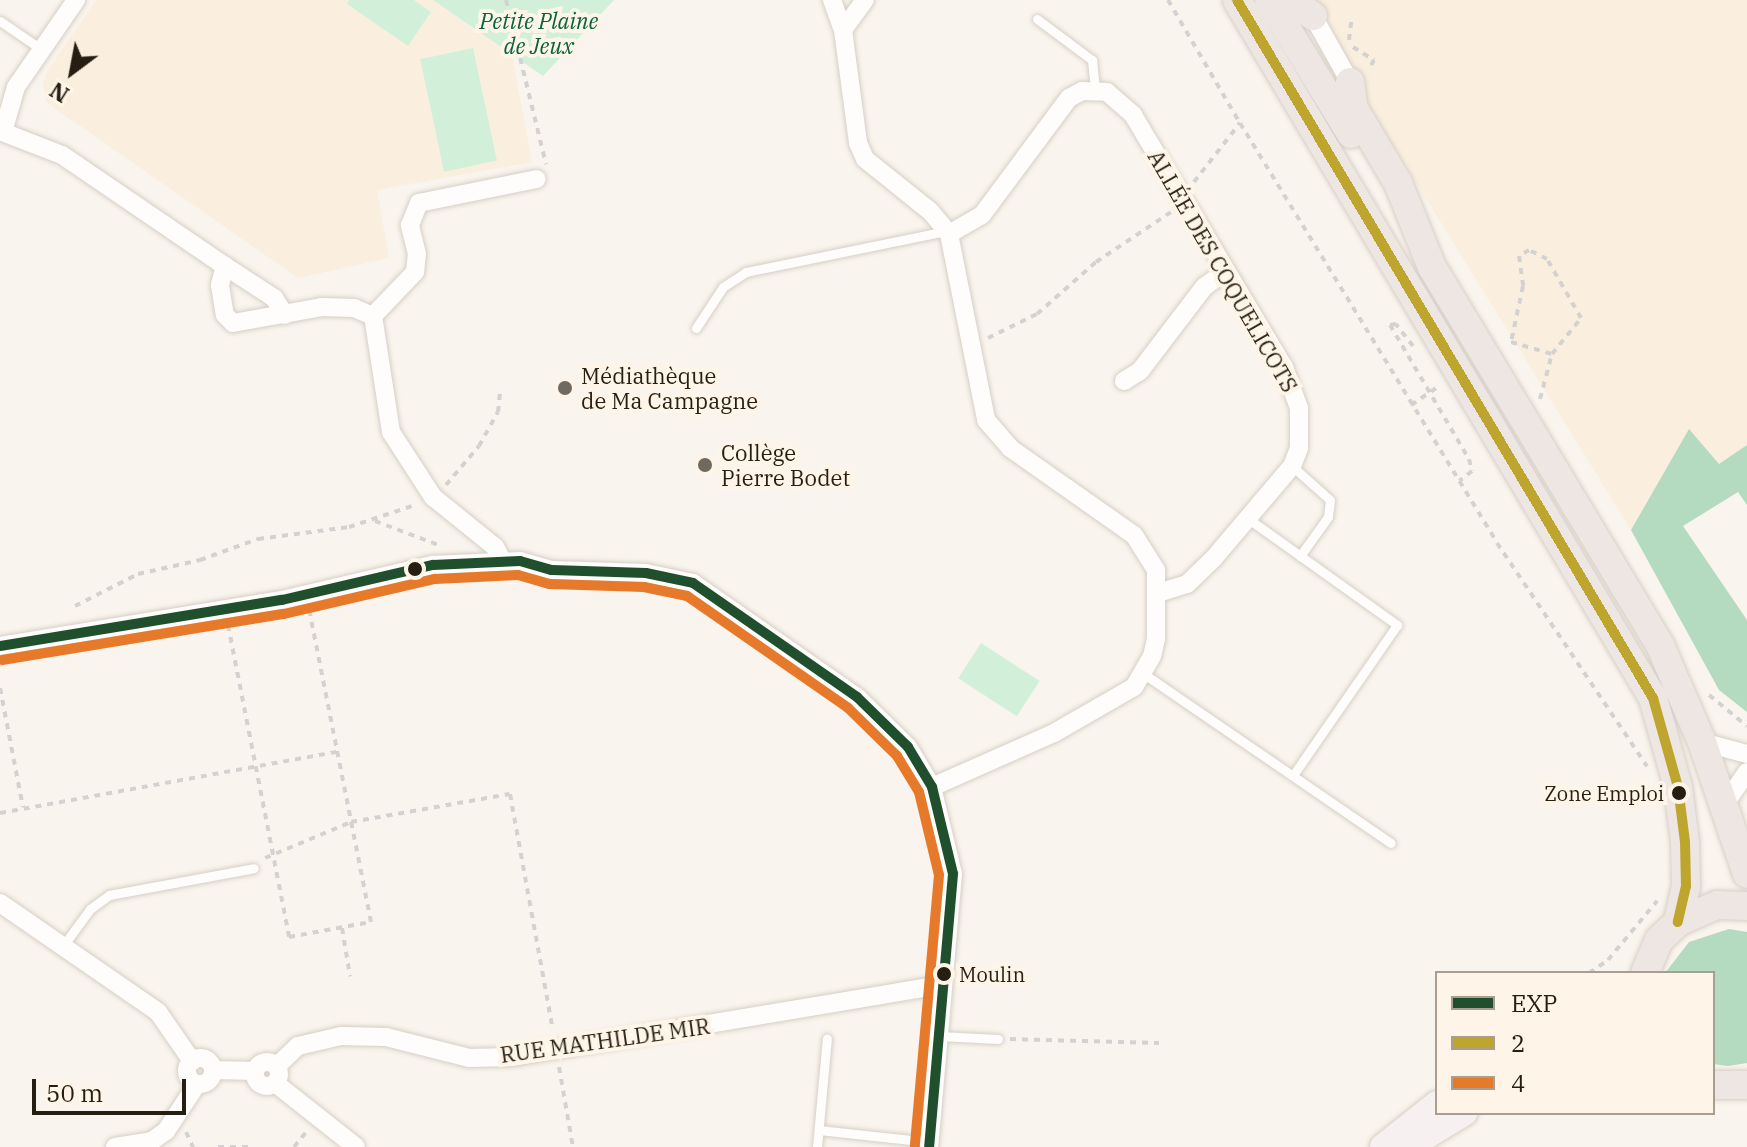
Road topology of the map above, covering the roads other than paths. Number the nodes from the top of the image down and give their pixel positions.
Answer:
1 (76, 0) edge
2 (832, 0) edge
3 (865, 0) edge
4 (1237, 0) edge
5 (1269, 0) edge
6 (1290, 0) edge
7 (1313, 16) joint
8 (1037, 19) dead end
9 (0, 21) edge
10 (843, 30) junction
11 (41, 49) junction
12 (1350, 82) joint
13 (1095, 90) junction
14 (1, 132) edge
15 (537, 179) road end
16 (948, 233) junction
17 (225, 266) junction
18 (1432, 267) junction
19 (1225, 272) junction
20 (285, 315) junction
21 (373, 316) junction
22 (696, 328) dead end
23 (1124, 381) dead end
24 (1292, 466) junction
25 (1250, 520) junction
26 (1300, 556) junction
27 (502, 560) junction
28 (1158, 593) junction
29 (0, 646) edge
30 (1144, 674) junction
31 (1702, 742) junction
32 (1747, 754) edge
33 (1747, 772) edge
34 (1293, 775) junction
35 (932, 787) junction
36 (1724, 805) junction
37 (1391, 843) dead end
38 (254, 868) road end
39 (1747, 874) edge
40 (0, 903) edge
41 (1747, 906) edge
42 (1678, 922) junction
43 (63, 946) junction
44 (1646, 971) edge
45 (943, 985) junction
46 (939, 1036) junction
47 (827, 1038) dead end
48 (998, 1039) road end
49 (192, 1061) junction
50 (213, 1070) junction
51 (276, 1075) junction
52 (197, 1084) junction
53 (1715, 1085) edge
54 (1747, 1085) edge
55 (1435, 1106) edge
56 (1461, 1115) edge
57 (819, 1130) junction
58 (929, 1144) edge
59 (115, 1147) edge
60 (356, 1147) edge
61 (817, 1147) edge
62 (1383, 1147) edge
63 (1408, 1147) edge

1 - 11 street
2 - 10 street
3 - 10 street
4 - 42 main road
5 - 18 main road
6 - 7 main road
7 - 12 street
8 - 13 lane
9 - 11 lane
10 - 16 street
11 - 14 street
12 - 18 main road
13 - 16 street
13 - 19 street, ALLÉE DES COQUELICOTS
14 - 17 street
15 - 21 street
16 - 22 lane
16 - 28 street
17 - 20 street
17 - 20 street
18 - 31 main road
19 - 23 street
19 - 24 street, ALLÉE DES COQUELICOTS
20 - 21 street
21 - 27 street
24 - 25 street, ALLÉE DES COQUELICOTS
24 - 26 lane
25 - 26 lane
25 - 28 street, ALLÉE DES COQUELICOTS
26 - 34 lane
27 - 29 street
27 - 35 street
28 - 30 street
30 - 34 lane
30 - 35 street
31 - 32 street
31 - 36 main road
33 - 36 street
34 - 37 lane
35 - 45 street
36 - 39 main road
38 - 43 lane
40 - 43 street
41 - 42 main road
42 - 44 main road
43 - 49 street
45 - 46 street
45 - 51 street, RUE MATHILDE MIR
46 - 48 lane
46 - 58 street
47 - 57 lane
49 - 50 street
49 - 52 street
50 - 51 street
50 - 52 street
51 - 60 street
52 - 59 street
53 - 54 main road
55 - 62 main road
56 - 63 main road
57 - 58 lane
57 - 61 lane

